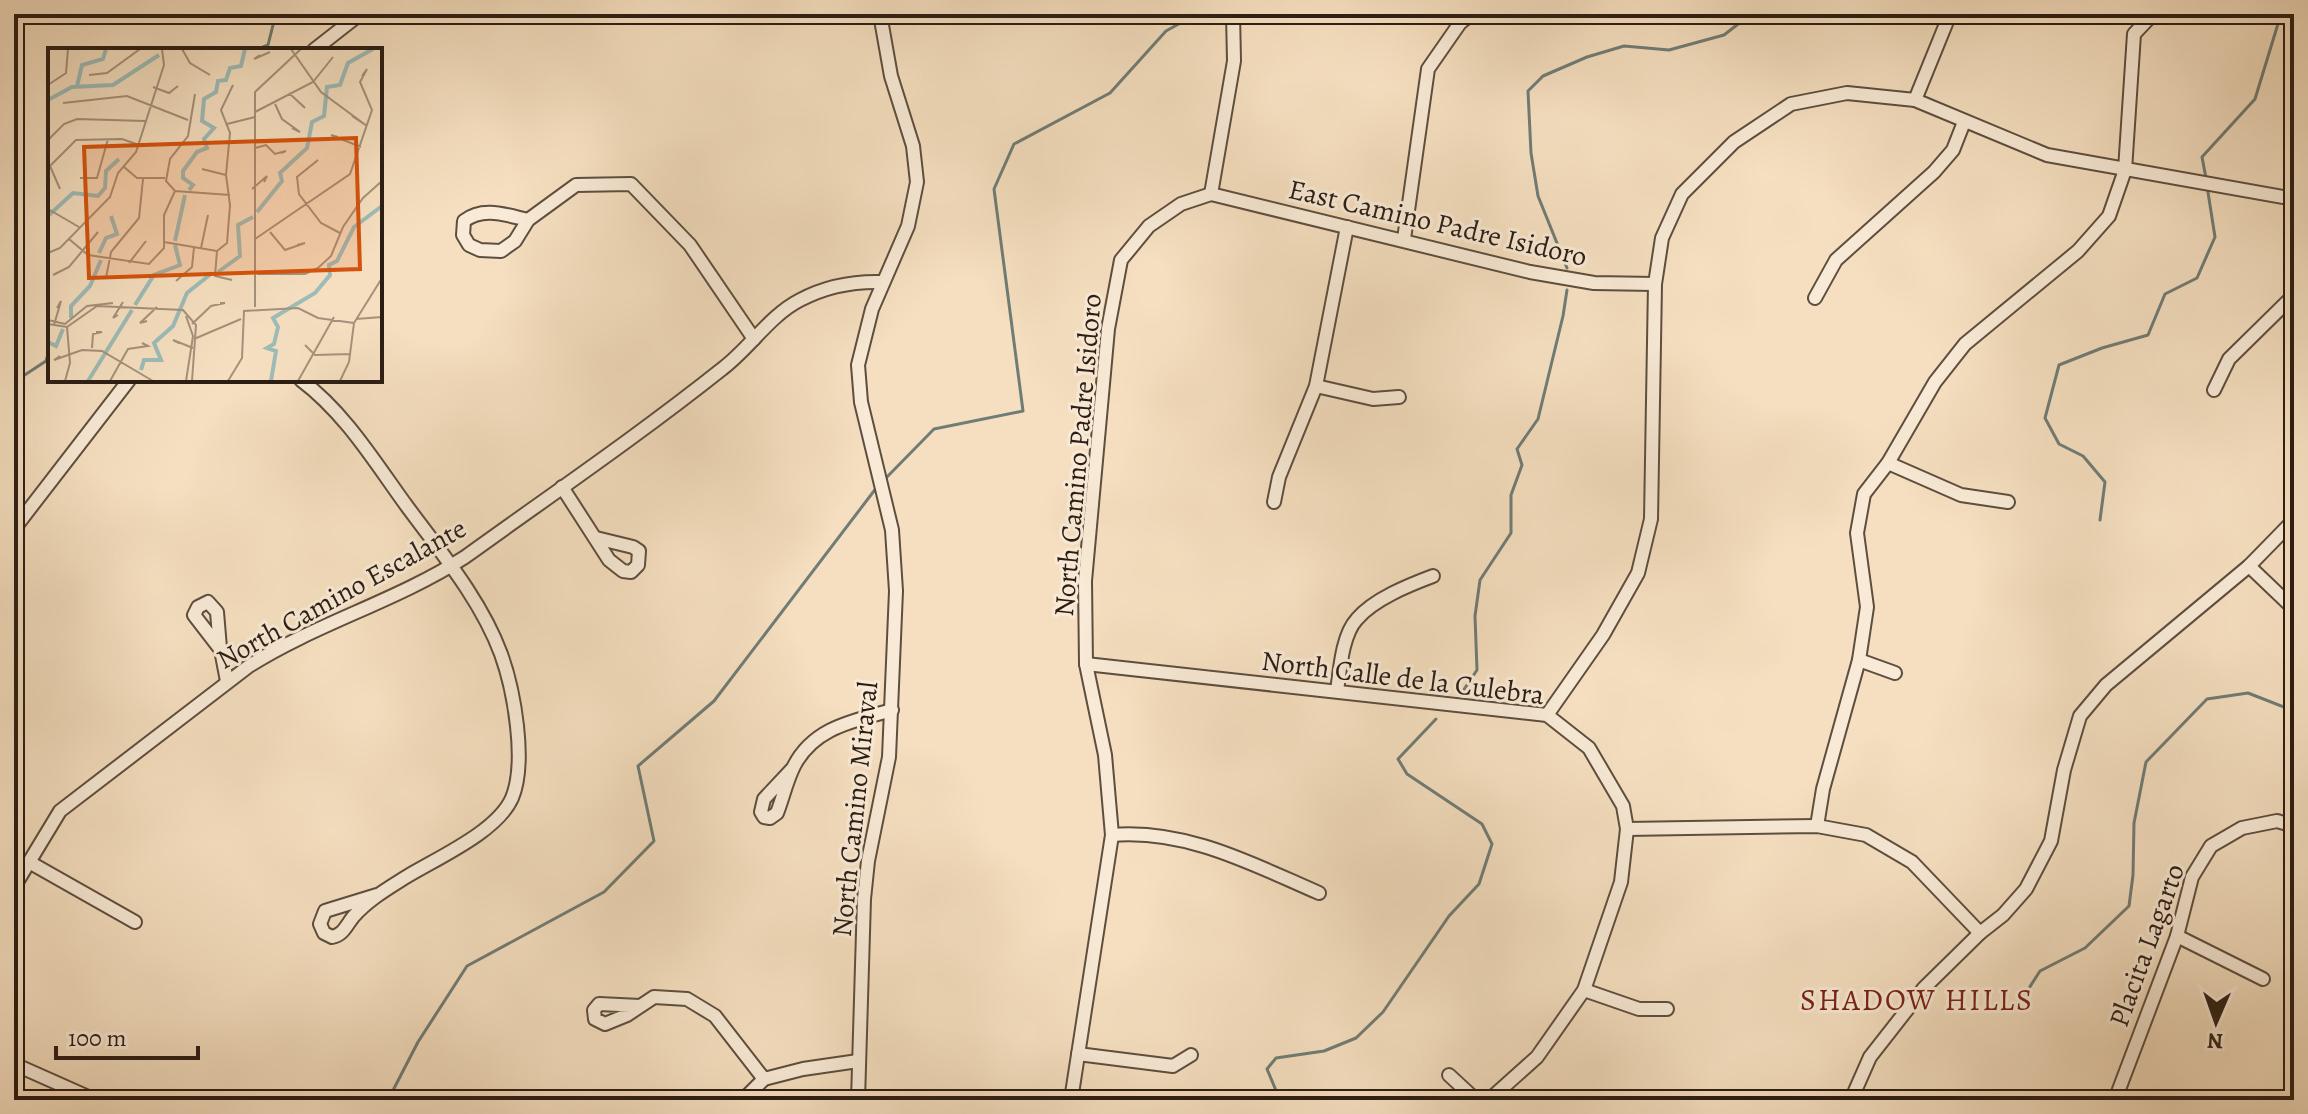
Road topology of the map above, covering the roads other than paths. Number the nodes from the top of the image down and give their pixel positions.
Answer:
1 (360, 14) edge
2 (880, 14) edge
3 (1233, 14) edge
4 (1471, 14) edge
5 (1950, 14) edge
6 (2153, 14) edge
7 (317, 48) edge
8 (1915, 100) junction
9 (1964, 122) junction
10 (2125, 170) junction
11 (1211, 194) junction
12 (2294, 199) edge
13 (528, 220) junction
14 (1347, 227) junction
15 (1404, 239) junction
16 (883, 282) junction
17 (1655, 284) junction
18 (2294, 295) edge
19 (1815, 298) dead end
20 (754, 339) junction
21 (127, 382) edge
22 (303, 382) edge
23 (1316, 386) junction
24 (2214, 390) dead end
25 (1399, 397) dead end
26 (1888, 463) junction
27 (562, 487) junction
28 (1274, 502) dead end
29 (2008, 502) dead end
30 (2294, 520) edge
31 (14, 529) edge
32 (596, 538) dead end
33 (451, 566) junction
34 (2249, 566) junction
35 (1433, 576) dead end
36 (2294, 609) edge
37 (221, 650) dead end
38 (1859, 660) junction
39 (1086, 664) junction
40 (1895, 673) dead end
41 (227, 681) junction
42 (1337, 691) junction
43 (892, 710) junction
44 (1547, 715) junction
45 (793, 768) dead end
46 (1817, 826) junction
47 (2294, 826) edge
48 (1627, 829) junction
49 (1112, 835) junction
50 (29, 862) junction
51 (14, 887) edge
52 (1319, 893) dead end
53 (377, 895) junction
54 (135, 922) dead end
55 (1980, 933) junction
56 (2177, 936) junction
57 (2263, 979) dead end
58 (1584, 990) junction
59 (640, 1006) dead end
60 (1667, 1009) dead end
61 (1078, 1054) junction
62 (1191, 1055) dead end
63 (858, 1061) junction
64 (14, 1064) edge
65 (1449, 1075) dead end
66 (764, 1079) junction
67 (743, 1099) edge
68 (95, 1100) edge
69 (858, 1100) edge
70 (1071, 1100) edge
71 (1476, 1100) edge
72 (1489, 1100) edge
73 (1851, 1100) edge
74 (2115, 1100) edge

1 - 7 street
2 - 16 street, North Camino Miraval
3 - 11 street
4 - 15 street
5 - 8 street
6 - 10 street
8 - 9 street
8 - 17 street
9 - 10 street
9 - 19 street
10 - 12 street
10 - 26 street
11 - 14 street, East Camino Padre Isidoro
11 - 39 street, North Camino Padre Isidoro
13 - 13 street
13 - 20 street
14 - 15 street, East Camino Padre Isidoro
14 - 23 street
15 - 17 street, East Camino Padre Isidoro
16 - 20 street, North Camino Escalante
16 - 43 street, North Camino Miraval
17 - 44 street
18 - 24 street
20 - 27 street, North Camino Escalante
21 - 31 street
22 - 33 street
23 - 25 street
23 - 28 street
26 - 29 street
26 - 38 street
27 - 32 street
27 - 33 street, North Camino Escalante
30 - 34 street
33 - 41 street, North Camino Escalante
33 - 53 street
34 - 36 street
34 - 55 street
35 - 42 street
37 - 41 street
38 - 40 street
38 - 46 street
39 - 42 street, North Calle de la Culebra
39 - 49 street, North Camino Padre Isidoro
41 - 50 street, North Camino Escalante
42 - 44 street, North Calle de la Culebra
43 - 45 street
43 - 63 street, North Camino Miraval
44 - 48 street, North Calle de la Culebra
46 - 48 street
46 - 55 street
47 - 56 street, Placita Lagarto
48 - 58 street, North Calle de la Culebra
49 - 52 street
49 - 61 street, North Camino Padre Isidoro
50 - 51 street, North Camino Escalante
50 - 54 street
53 - 53 street
55 - 73 street
56 - 57 street
56 - 74 street, Placita Lagarto
58 - 60 street
58 - 72 street, North Calle de la Culebra
59 - 66 street
61 - 62 street
61 - 70 street, North Camino Padre Isidoro
63 - 66 street
63 - 69 street, North Camino Miraval
64 - 68 street
65 - 71 street
66 - 67 street

